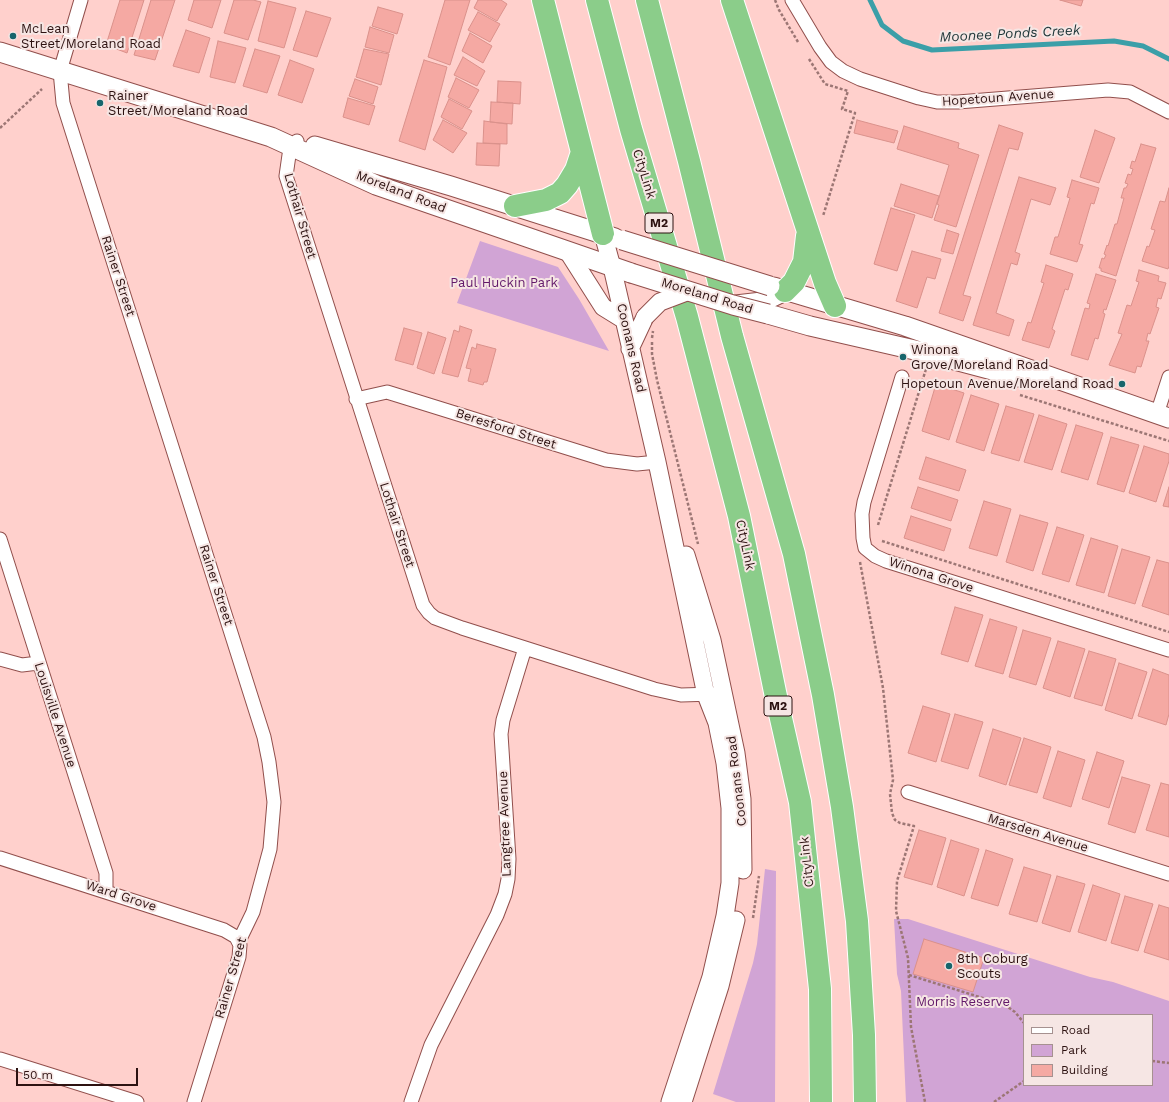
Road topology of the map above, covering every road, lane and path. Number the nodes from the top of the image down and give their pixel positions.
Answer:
1 (81, 0) edge
2 (543, 0) edge
3 (597, 0) edge
4 (647, 0) edge
5 (732, 0) edge
6 (792, 0) edge
7 (0, 52) edge
8 (60, 71) junction
9 (42, 89) dead end
10 (842, 108) dead end
11 (1169, 112) edge
12 (855, 113) dead end
13 (0, 128) edge
14 (295, 144) junction
15 (582, 152) junction
16 (800, 204) junction
17 (515, 206) junction
18 (613, 237) junction
19 (568, 252) junction
20 (612, 267) junction
21 (689, 291) junction
22 (773, 297) junction
23 (835, 306) junction
24 (624, 320) junction
25 (630, 348) junction
26 (933, 369) dead end
27 (902, 377) dead end
28 (1169, 377) edge
29 (1019, 394) dead end
30 (356, 399) junction
31 (1163, 416) edge
32 (1169, 441) edge
33 (657, 462) junction
34 (878, 526) dead end
35 (878, 538) dead end
36 (0, 539) edge
37 (859, 560) dead end
38 (1169, 632) edge
39 (524, 648) junction
40 (1169, 650) edge
41 (0, 659) edge
42 (38, 663) junction
43 (724, 693) junction
44 (706, 695) junction
45 (908, 792) dead end
46 (0, 858) edge
47 (1169, 874) edge
48 (106, 891) junction
49 (239, 941) junction
50 (910, 975) junction
51 (1023, 1022) edge
52 (0, 1059) edge
53 (1153, 1061) edge
54 (1169, 1063) edge
55 (1023, 1082) edge
56 (128, 1101) edge
57 (194, 1102) edge
58 (411, 1102) edge
59 (670, 1102) edge
60 (683, 1102) edge
61 (821, 1102) edge
62 (865, 1102) edge
63 (925, 1102) edge
64 (994, 1102) edge

1 - 8 street
2 - 15 highway
3 - 61 highway, CityLink / M2
4 - 62 highway
5 - 16 highway
6 - 11 street, Hopetoun Avenue
7 - 8 main road, Moreland Road
8 - 14 main road, Moreland Road
8 - 49 street, Rainer Street
9 - 13 path
10 - 12 path
14 - 17 main road, Moreland Road
14 - 19 main road, Moreland Road
14 - 30 street, Lothair Street
15 - 17 highway
15 - 18 highway
16 - 22 highway
16 - 23 highway
17 - 18 main road, Moreland Road
18 - 20 street, Coonans Road
18 - 22 main road, Moreland Road, bridge
19 - 20 main road, Moreland Road
19 - 24 street
20 - 21 main road, Moreland Road, bridge
20 - 24 street, Coonans Road
21 - 22 main road, Moreland Road, bridge
21 - 25 street, bridge
22 - 23 main road, Moreland Road
22 - 31 main road, Moreland Road
23 - 31 main road, Moreland Road
24 - 25 street, Coonans Road
25 - 33 street, Coonans Road
26 - 34 path
27 - 40 street, Winona Grove
28 - 31 street
29 - 32 path
30 - 33 street, Beresford Street
30 - 39 street, Lothair Street
33 - 43 street, Coonans Road
33 - 44 street, Coonans Road
35 - 38 path
36 - 42 street, Louisville Avenue
37 - 50 path
39 - 44 street, Lothair Street
39 - 58 street, Langtree Avenue
41 - 42 street
42 - 48 street, Louisville Avenue
43 - 44 street, Lothair Street
43 - 60 street, Coonans Road
44 - 59 street, Coonans Road
45 - 47 street, Marsden Avenue
46 - 48 street, Ward Grove
48 - 49 street, Ward Grove
49 - 57 street, Rainer Street
50 - 51 path
50 - 63 path
52 - 56 street
53 - 54 path
55 - 64 path

